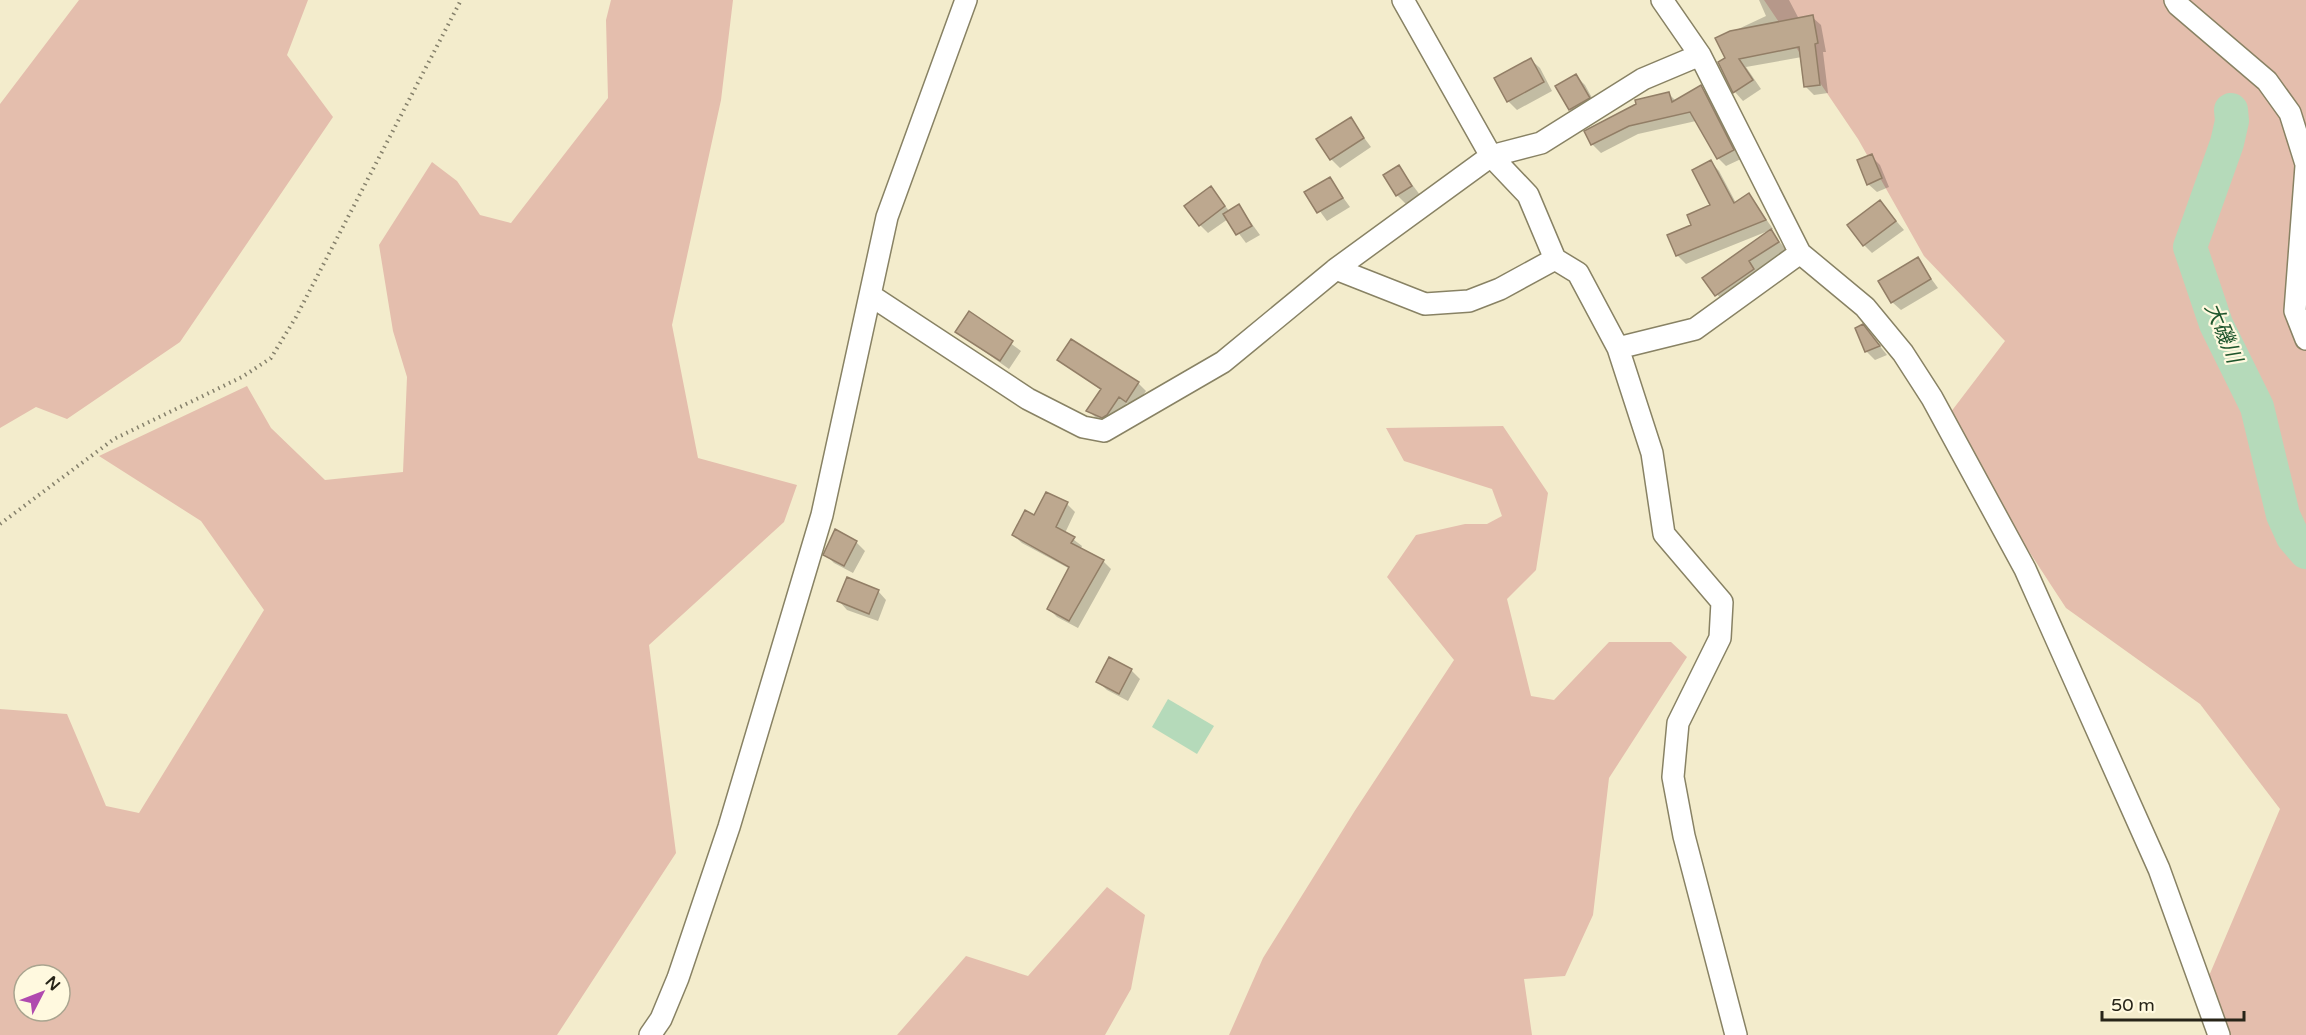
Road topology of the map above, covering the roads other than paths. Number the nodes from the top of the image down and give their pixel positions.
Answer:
1 (966, 0) edge
2 (1403, 0) edge
3 (1662, 0) edge
4 (2175, 0) edge
5 (1700, 54) junction
6 (1491, 156) junction
7 (2306, 165) edge
8 (1800, 253) junction
9 (1556, 259) junction
10 (1336, 269) junction
11 (870, 295) junction
12 (2306, 339) edge
13 (1618, 348) junction
14 (650, 1035) edge
15 (1736, 1035) edge
16 (2219, 1035) edge

1 - 11 street
2 - 6 street
3 - 5 street
4 - 7 street
5 - 6 street
5 - 8 street
6 - 9 street
6 - 10 street
7 - 12 street
8 - 13 street
8 - 16 street
9 - 10 street
9 - 13 street
10 - 11 street
11 - 14 street
13 - 15 street

